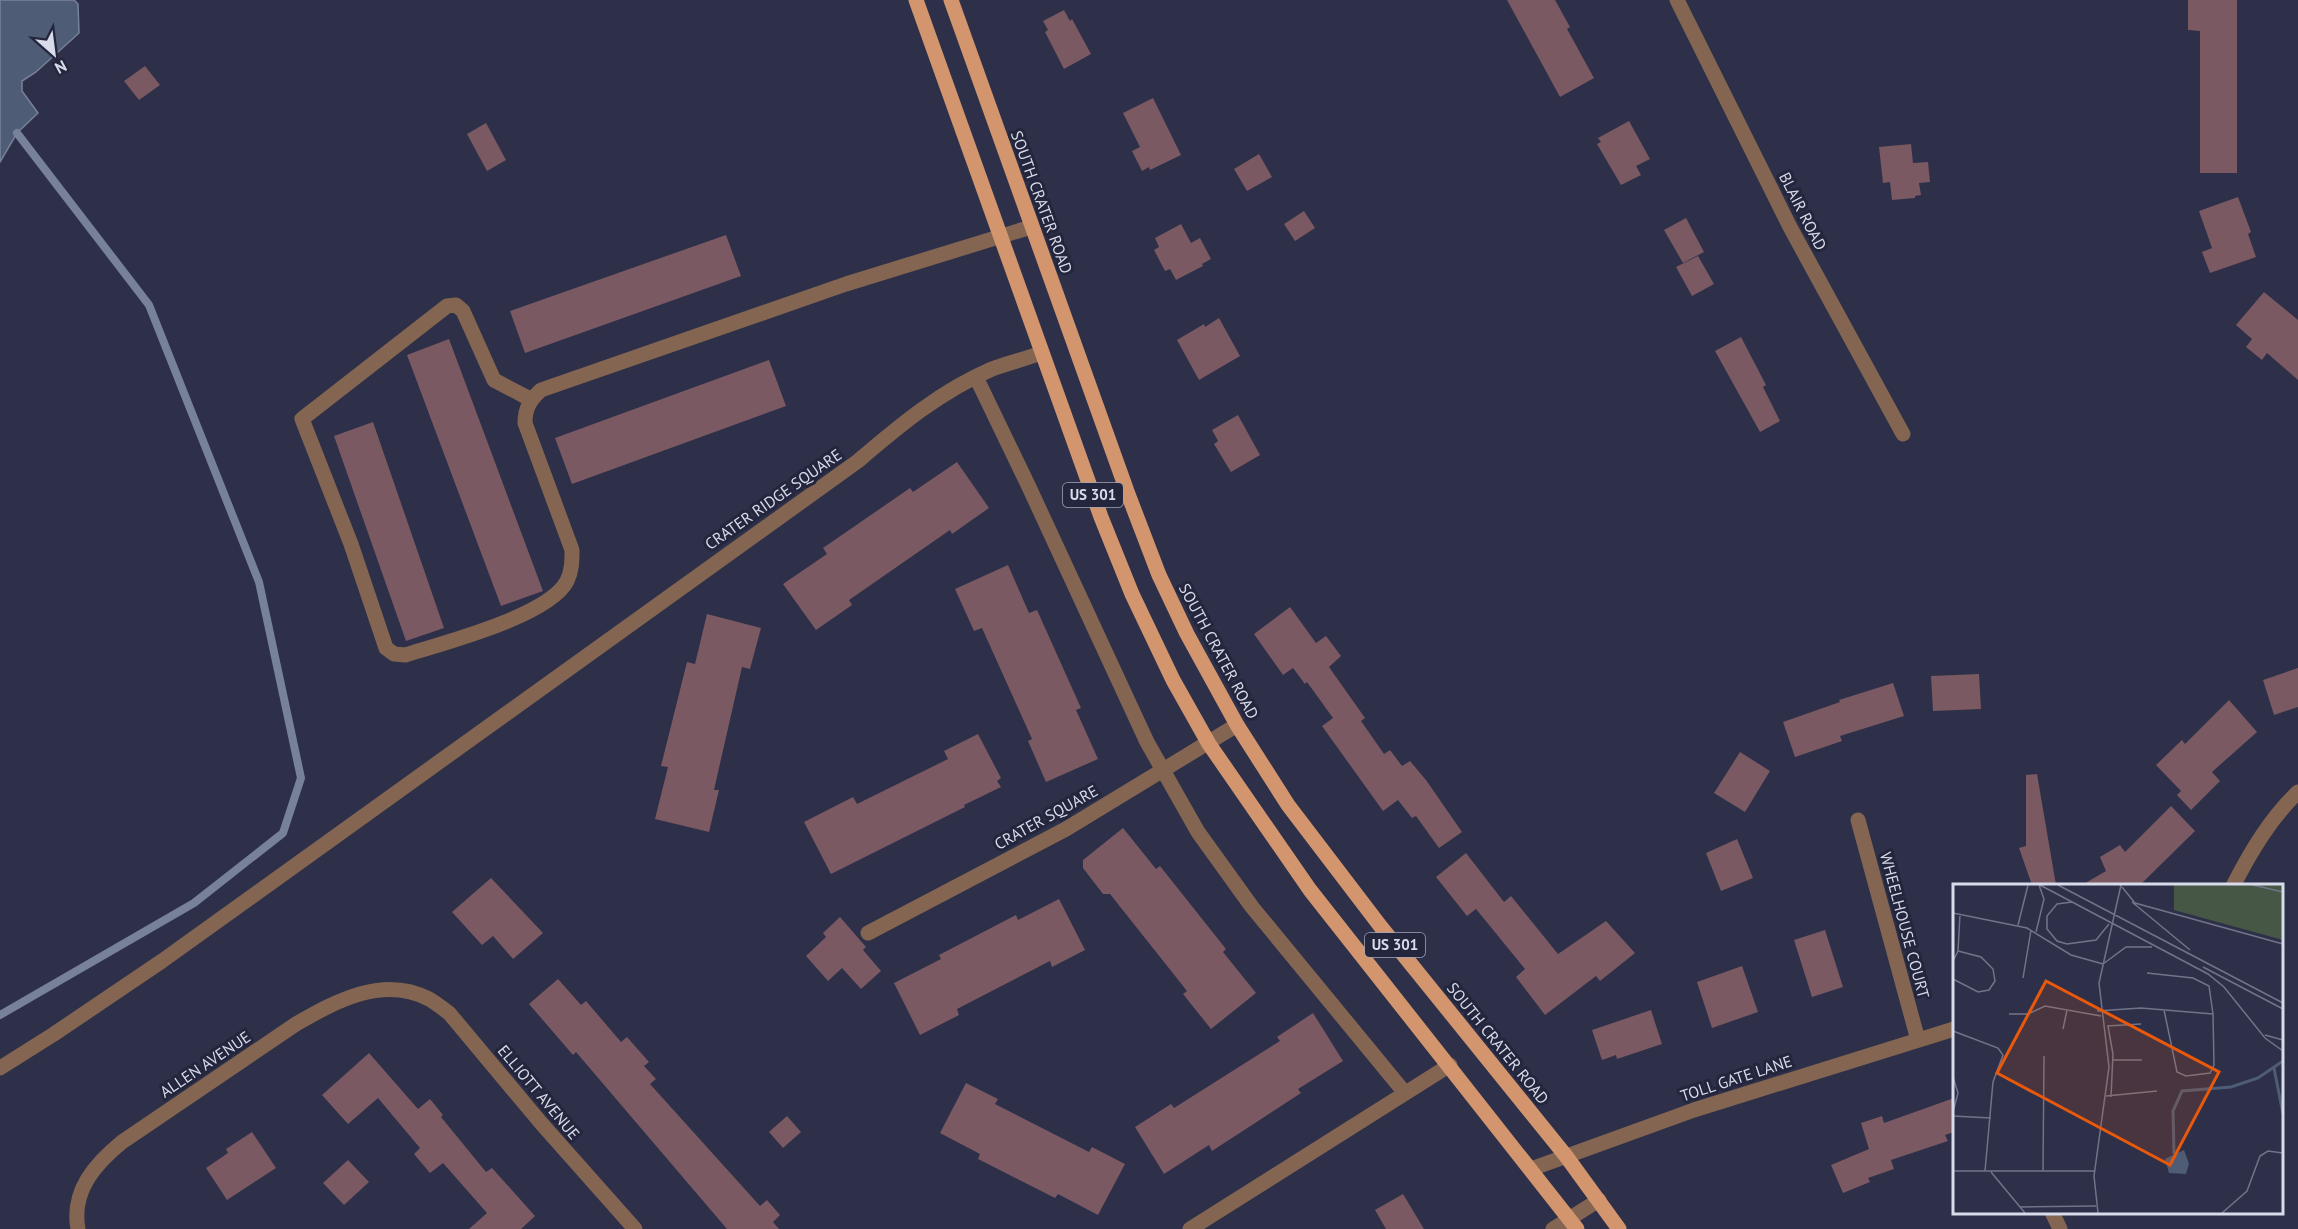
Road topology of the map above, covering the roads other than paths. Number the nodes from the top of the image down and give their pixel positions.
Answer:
1 (916, 0) edge
2 (951, 0) edge
3 (1677, 0) edge
4 (1031, 227) junction
5 (1000, 237) junction
6 (1041, 353) junction
7 (976, 377) junction
8 (531, 399) junction
9 (1903, 434) dead end
10 (1237, 725) junction
11 (1209, 744) junction
12 (1162, 770) junction
13 (2298, 792) edge
14 (1858, 820) dead end
15 (2234, 884) edge
16 (868, 933) dead end
17 (407, 991) joint
18 (1953, 1029) edge
19 (1918, 1040) junction
20 (1450, 1065) junction
21 (0, 1068) edge
22 (1405, 1093) junction
23 (1566, 1156) junction
24 (1531, 1169) junction
25 (1599, 1200) junction
26 (2053, 1214) edge
27 (1574, 1224) edge
28 (78, 1229) edge
29 (635, 1229) edge
30 (1190, 1229) edge
31 (1553, 1229) edge
32 (1619, 1229) edge
33 (2060, 1229) edge

1 - 5 main road, US 301
2 - 4 main road, SOUTH CRATER ROAD / US 301
3 - 9 street, BLAIR ROAD
4 - 5 street
4 - 10 main road, SOUTH CRATER ROAD / US 301
5 - 6 main road, US 301
5 - 8 street
6 - 7 street, CRATER RIDGE SQUARE
6 - 11 main road, US 301
7 - 12 street
7 - 21 street, CRATER RIDGE SQUARE
8 - 8 street
10 - 11 street, CRATER SQUARE
10 - 23 main road, SOUTH CRATER ROAD / US 301
11 - 12 street, CRATER SQUARE
11 - 20 main road, US 301
12 - 16 street, CRATER SQUARE
12 - 22 street
13 - 15 street
14 - 19 street, WHEELHOUSE COURT
17 - 28 street, ALLEN AVENUE
17 - 29 street, ELLIOTT AVENUE
18 - 19 street, TOLL GATE LANE
19 - 23 street, TOLL GATE LANE
20 - 22 street
20 - 24 main road, US 301
22 - 30 street
23 - 24 street, TOLL GATE LANE
23 - 25 main road, SOUTH CRATER ROAD / US 301
24 - 27 main road, US 301
25 - 27 street
25 - 32 main road, SOUTH CRATER ROAD / US 301
26 - 33 street
27 - 31 street

